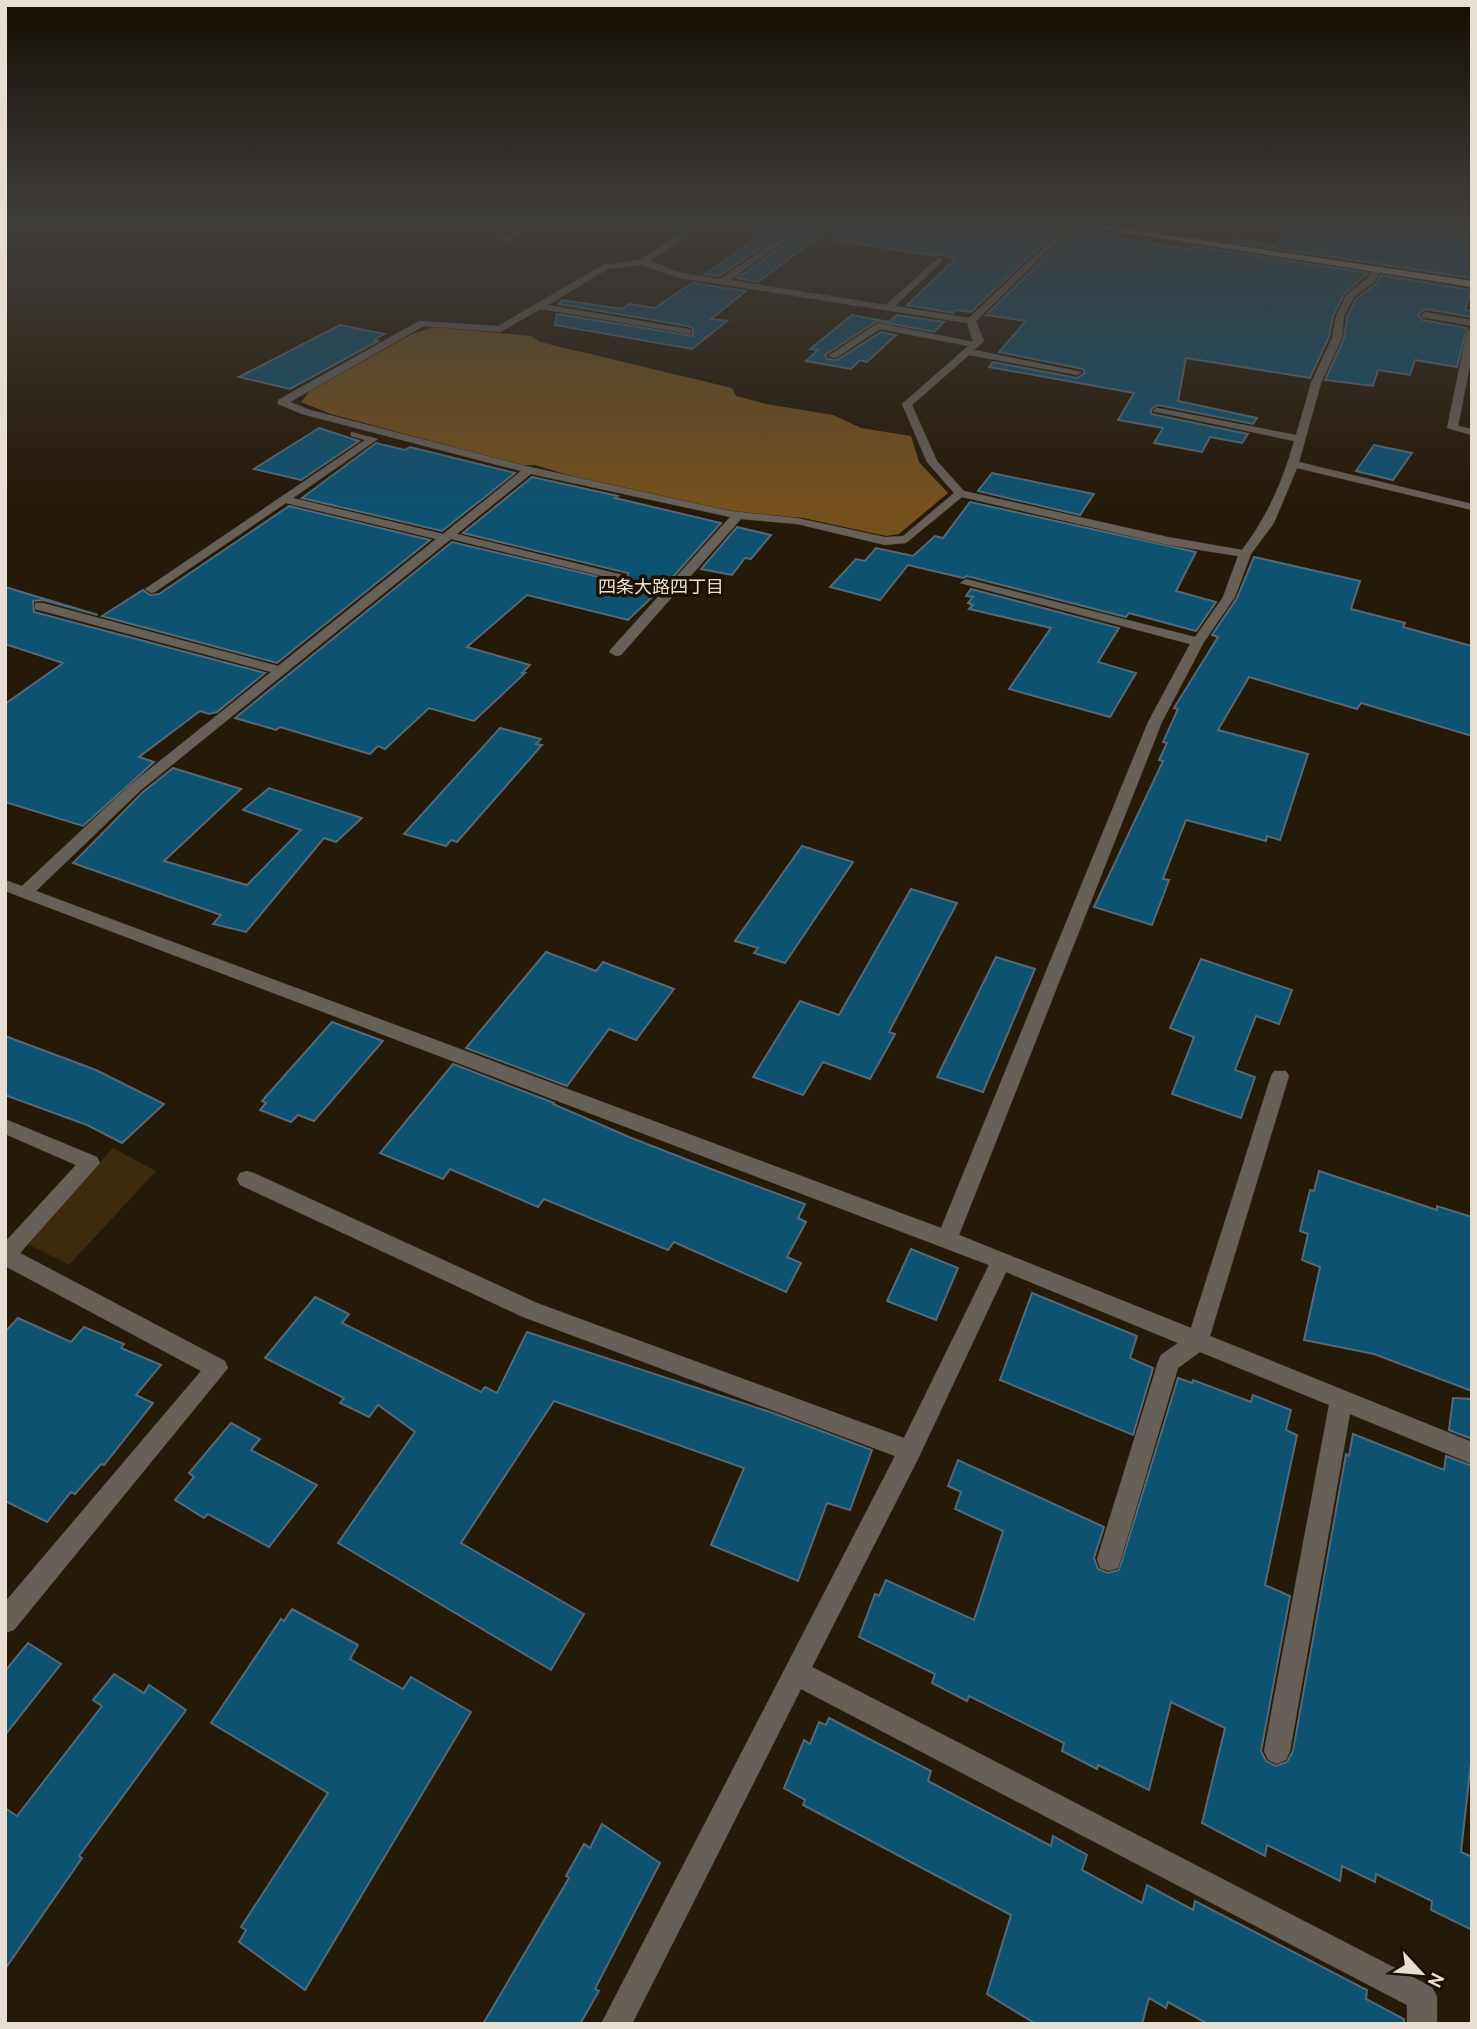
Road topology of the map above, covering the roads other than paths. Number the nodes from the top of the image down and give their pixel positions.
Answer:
1 (520, 318) edge
2 (610, 318) edge
3 (950, 318) edge
4 (974, 318) edge
5 (1340, 318) edge
6 (1441, 318) edge
7 (971, 321) junction
8 (1472, 323) edge
9 (688, 331) dead end
10 (1472, 331) edge
11 (976, 345) junction
12 (967, 352) junction
13 (833, 356) dead end
14 (1077, 372) dead end
15 (1157, 411) dead end
16 (306, 412) junction
17 (1472, 432) edge
18 (1301, 439) junction
19 (1293, 464) junction
20 (529, 470) junction
21 (960, 493) junction
22 (284, 499) junction
23 (1472, 507) edge
24 (738, 515) junction
25 (447, 537) junction
26 (1245, 554) junction
27 (623, 579) dead end
28 (966, 583) dead end
29 (151, 589) dead end
30 (38, 606) dead end
31 (1198, 642) junction
32 (616, 652) dead end
33 (280, 670) junction
34 (5, 885) edge
35 (25, 892) junction
36 (1280, 1076) dead end
37 (5, 1126) edge
38 (247, 1179) dead end
39 (947, 1240) junction
40 (6, 1256) edge
41 (1001, 1261) junction
42 (1197, 1342) junction
43 (1341, 1401) junction
44 (910, 1451) junction
45 (1472, 1453) edge
46 (1109, 1559) dead end
47 (5, 1620) edge
48 (797, 1673) junction
49 (1277, 1751) dead end
50 (616, 2024) edge
51 (1422, 2024) edge

1 - 16 street
2 - 9 street
3 - 7 street
4 - 7 street
5 - 18 street
6 - 8 street
7 - 11 street
10 - 17 street
11 - 12 street
11 - 13 street
12 - 14 street
12 - 21 street
15 - 18 street
16 - 20 street
16 - 22 street
18 - 19 street
19 - 23 street
19 - 26 street
20 - 24 street
20 - 25 street
21 - 24 street
21 - 26 street
22 - 25 street
22 - 29 street
24 - 32 street
25 - 27 street
25 - 33 street
26 - 31 street
28 - 31 street
30 - 33 street
31 - 39 street
33 - 35 street
34 - 35 street
35 - 39 street
36 - 42 street
37 - 40 street
38 - 44 street
39 - 41 street
40 - 47 street
41 - 42 street
41 - 44 street
42 - 43 street
42 - 46 street
43 - 45 street
43 - 49 street
44 - 48 street
48 - 50 street
48 - 51 street

